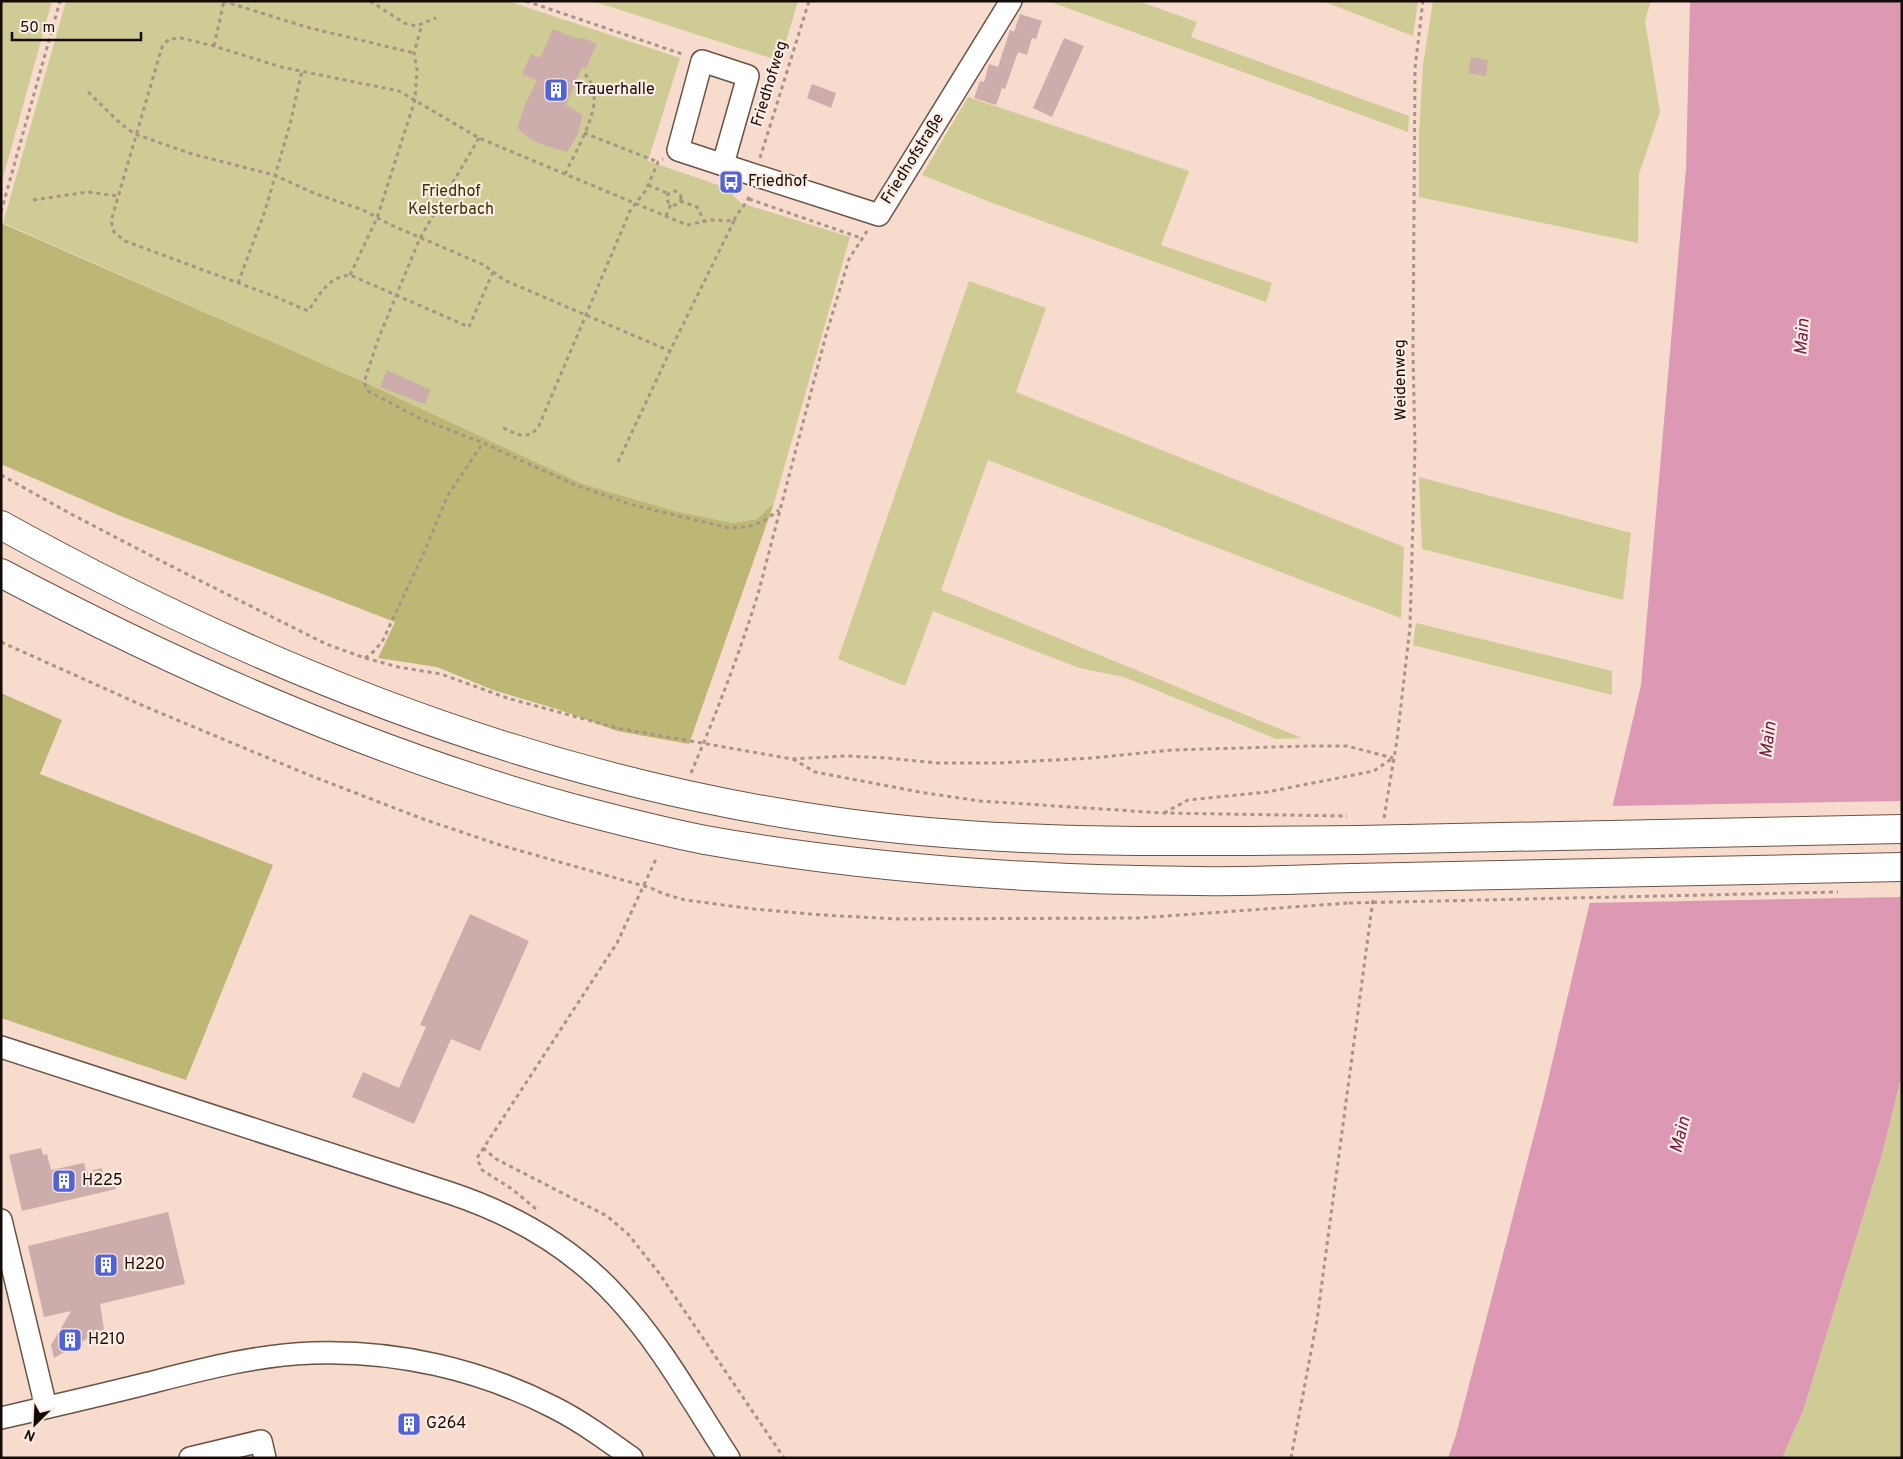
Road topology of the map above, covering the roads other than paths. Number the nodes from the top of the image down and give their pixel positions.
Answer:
1 (1011, 1) edge
2 (723, 164) junction
3 (1, 525) edge
4 (1, 573) edge
5 (1902, 829) edge
6 (1902, 867) edge
7 (1, 1047) edge
8 (1, 1220) edge
9 (44, 1398) junction
10 (1, 1418) edge
11 (190, 1458) edge
12 (265, 1458) edge
13 (632, 1458) edge
14 (729, 1458) edge

1 - 2 street, Friedhofstraße
2 - 2 street, Friedhofstraße
3 - 5 highway, bridge
4 - 6 highway, bridge
7 - 14 street
8 - 9 street
9 - 10 street
9 - 13 street
11 - 12 street

